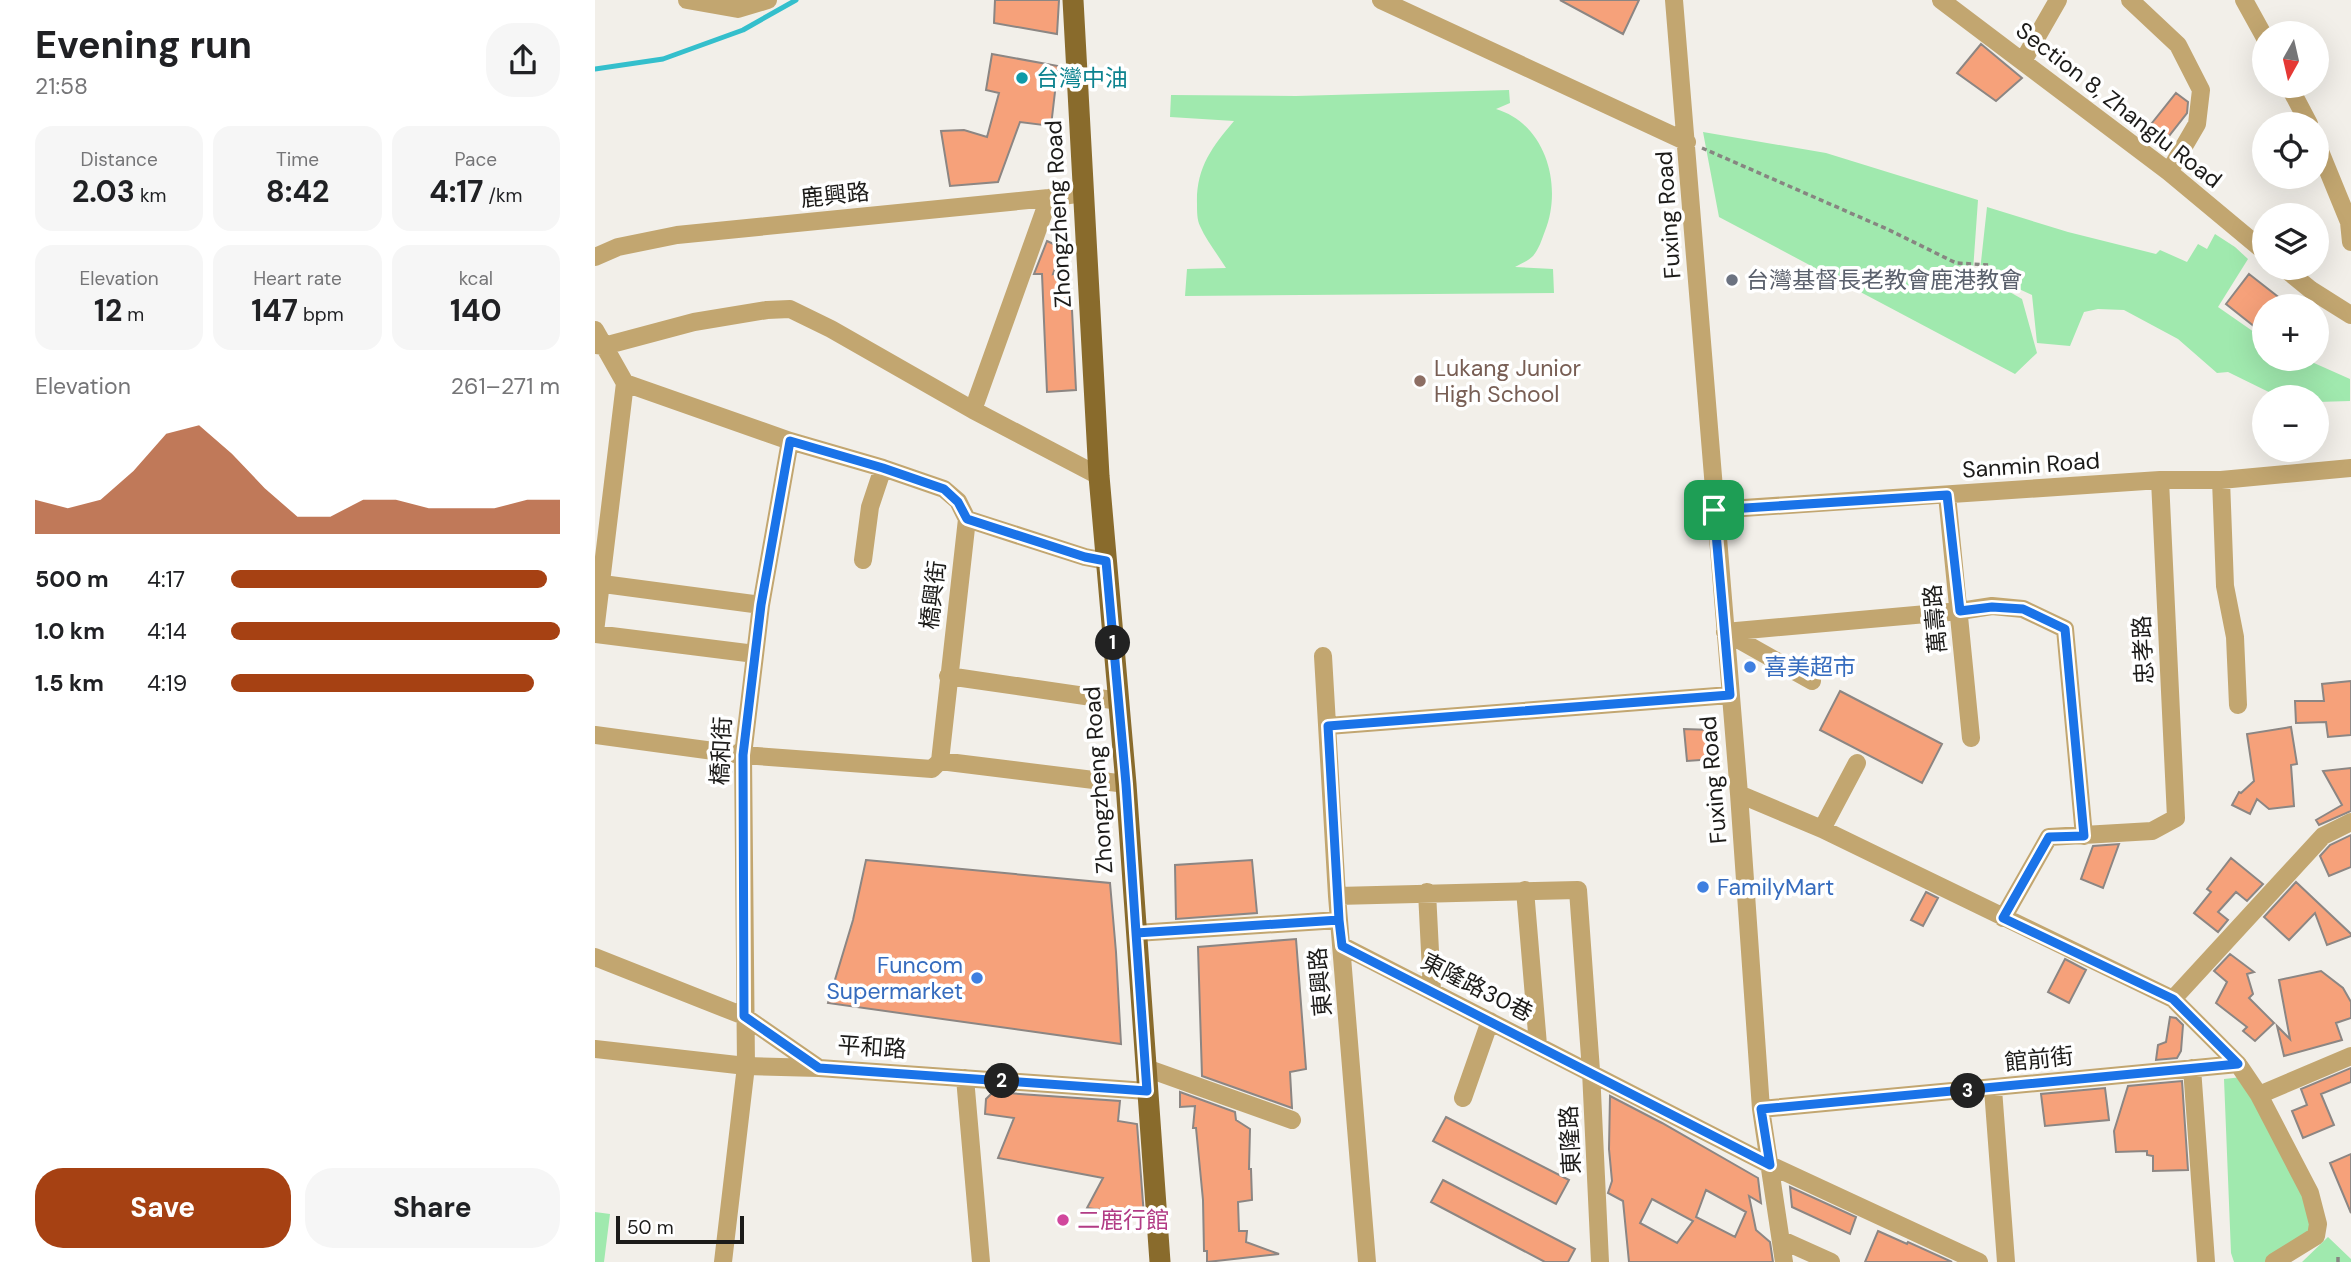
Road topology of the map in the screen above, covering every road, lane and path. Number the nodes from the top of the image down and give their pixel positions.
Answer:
1 (687, 0) edge
2 (768, 0) edge
3 (1073, 0) edge
4 (1381, 0) edge
5 (1674, 0) edge
6 (1941, 0) edge
7 (2058, 0) edge
8 (2130, 0) edge
9 (2244, 0) edge
10 (2256, 21) edge
11 (2023, 61) junction
12 (1687, 142) junction
13 (2169, 172) junction
14 (2329, 172) edge
15 (1083, 192) junction
16 (1049, 198) junction
17 (2350, 222) edge
18 (2252, 241) edge
19 (2351, 242) edge
20 (595, 257) edge
21 (1989, 265) dead end
22 (2299, 280) edge
23 (2351, 315) edge
24 (595, 330) edge
25 (600, 346) edge
26 (625, 383) junction
27 (973, 410) junction
28 (790, 441) junction
29 (883, 468) junction
30 (2351, 468) edge
31 (1099, 476) junction
32 (2160, 480) junction
33 (2221, 480) junction
34 (1947, 495) junction
35 (1714, 510) junction
36 (967, 519) junction
37 (863, 560) dead end
38 (1106, 561) junction
39 (598, 584) edge
40 (761, 605) junction
41 (1960, 611) junction
42 (1725, 632) junction
43 (595, 633) edge
44 (755, 654) junction
45 (1323, 656) dead end
46 (949, 676) junction
47 (1812, 681) dead end
48 (1730, 695) junction
49 (1119, 701) junction
50 (2238, 705) dead end
51 (1328, 726) junction
52 (595, 735) edge
53 (1971, 738) dead end
54 (743, 755) junction
55 (940, 761) junction
56 (1857, 763) dead end
57 (1126, 784) junction
58 (1739, 793) junction
59 (2351, 822) edge
60 (1822, 829) junction
61 (2084, 836) junction
62 (1525, 890) junction
63 (1427, 892) junction
64 (1337, 896) junction
65 (2003, 918) junction
66 (1339, 920) junction
67 (1136, 933) junction
68 (1342, 946) junction
69 (595, 957) edge
70 (1432, 991) junction
71 (2173, 999) junction
72 (744, 1016) junction
73 (1490, 1021) junction
74 (1538, 1045) junction
75 (595, 1049) edge
76 (2351, 1056) edge
77 (2238, 1064) junction
78 (746, 1066) junction
79 (819, 1068) junction
80 (1146, 1068) junction
81 (2192, 1069) junction
82 (1591, 1072) junction
83 (965, 1079) junction
84 (1993, 1089) junction
85 (1147, 1091) junction
86 (2259, 1095) junction
87 (1463, 1098) dead end
88 (1761, 1109) junction
89 (1292, 1121) dead end
90 (1770, 1165) junction
91 (1781, 1240) junction
92 (723, 1262) edge
93 (981, 1262) edge
94 (1160, 1262) edge
95 (1367, 1262) edge
96 (1600, 1262) edge
97 (1784, 1262) edge
98 (1831, 1262) edge
99 (1979, 1262) edge
100 (2006, 1262) edge
101 (2206, 1262) edge
102 (2274, 1262) edge

1 - 2 street
3 - 15 main road, Zhongzheng Road
4 - 12 street
5 - 12 street, Fuxing Road
6 - 11 street, Section 8, Zhanglu Road
7 - 11 street
8 - 13 street
9 - 10 street
11 - 13 street, Section 8, Zhanglu Road
12 - 21 path
12 - 35 street, Fuxing Road
13 - 18 street, Section 8, Zhanglu Road
14 - 17 street
15 - 16 street, 鹿興路
15 - 31 main road, Zhongzheng Road
16 - 20 street, 鹿興路
16 - 27 street
17 - 19 street
22 - 23 street
24 - 25 street
25 - 26 street
25 - 27 street
26 - 28 street
26 - 39 street
27 - 31 street
28 - 29 street
28 - 40 street, 橋和街
29 - 36 street
29 - 37 street
30 - 33 street, Sanmin Road
31 - 38 main road, Zhongzheng Road
32 - 33 street, Sanmin Road
32 - 34 street, Sanmin Road
32 - 61 street, 忠孝路
33 - 50 street
34 - 35 street, Sanmin Road
34 - 41 street, 萬壽路
35 - 42 street, Fuxing Road
36 - 38 street
36 - 46 street, 橋興街
38 - 49 main road, Zhongzheng Road
39 - 40 street
39 - 43 street
40 - 44 street, 橋和街
41 - 42 street
41 - 53 street, 萬壽路
41 - 61 street
42 - 47 street
42 - 48 street, Fuxing Road
43 - 44 street
44 - 54 street, 橋和街
45 - 51 street, 東興路
46 - 49 street
46 - 55 street, 橋興街
48 - 51 street
48 - 58 street, Fuxing Road
49 - 57 main road, Zhongzheng Road
51 - 64 street, 東興路
52 - 54 street
54 - 55 street
54 - 72 street, 橋和街
55 - 57 street
56 - 60 street
57 - 67 main road, Zhongzheng Road
58 - 60 street
58 - 88 street, Fuxing Road
59 - 71 street
60 - 65 street
61 - 65 street
62 - 63 street
62 - 74 street
62 - 82 street, 東隆路
63 - 64 street
63 - 70 street
64 - 66 street, 東興路
65 - 71 street
66 - 67 street
66 - 68 street, 東興路
67 - 80 main road, Zhongzheng Road
68 - 70 street, 東隆路30巷
68 - 95 street, 東興路
69 - 72 street
70 - 73 street, 東隆路30巷
71 - 77 street
72 - 78 street, 橋和街
72 - 79 street
73 - 74 street, 東隆路30巷
73 - 87 street
74 - 82 street, 東隆路30巷
75 - 78 street, 平和路
76 - 86 street
77 - 81 street, 館前街
77 - 86 street
78 - 79 street, 平和路
78 - 92 street, 橋和街
79 - 83 street, 平和路
80 - 85 main road, Zhongzheng Road
80 - 89 street
81 - 84 street, 館前街
81 - 101 street
82 - 90 street, 東隆路30巷
82 - 96 street, 東隆路
83 - 85 street, 平和路
83 - 93 street
84 - 88 street, 館前街
84 - 100 street
85 - 94 main road, Zhongzheng Road
86 - 102 street
88 - 90 street, Fuxing Road
90 - 91 street, Fuxing Road
90 - 99 street, 東隆路30巷
91 - 97 street, Fuxing Road
91 - 98 street

